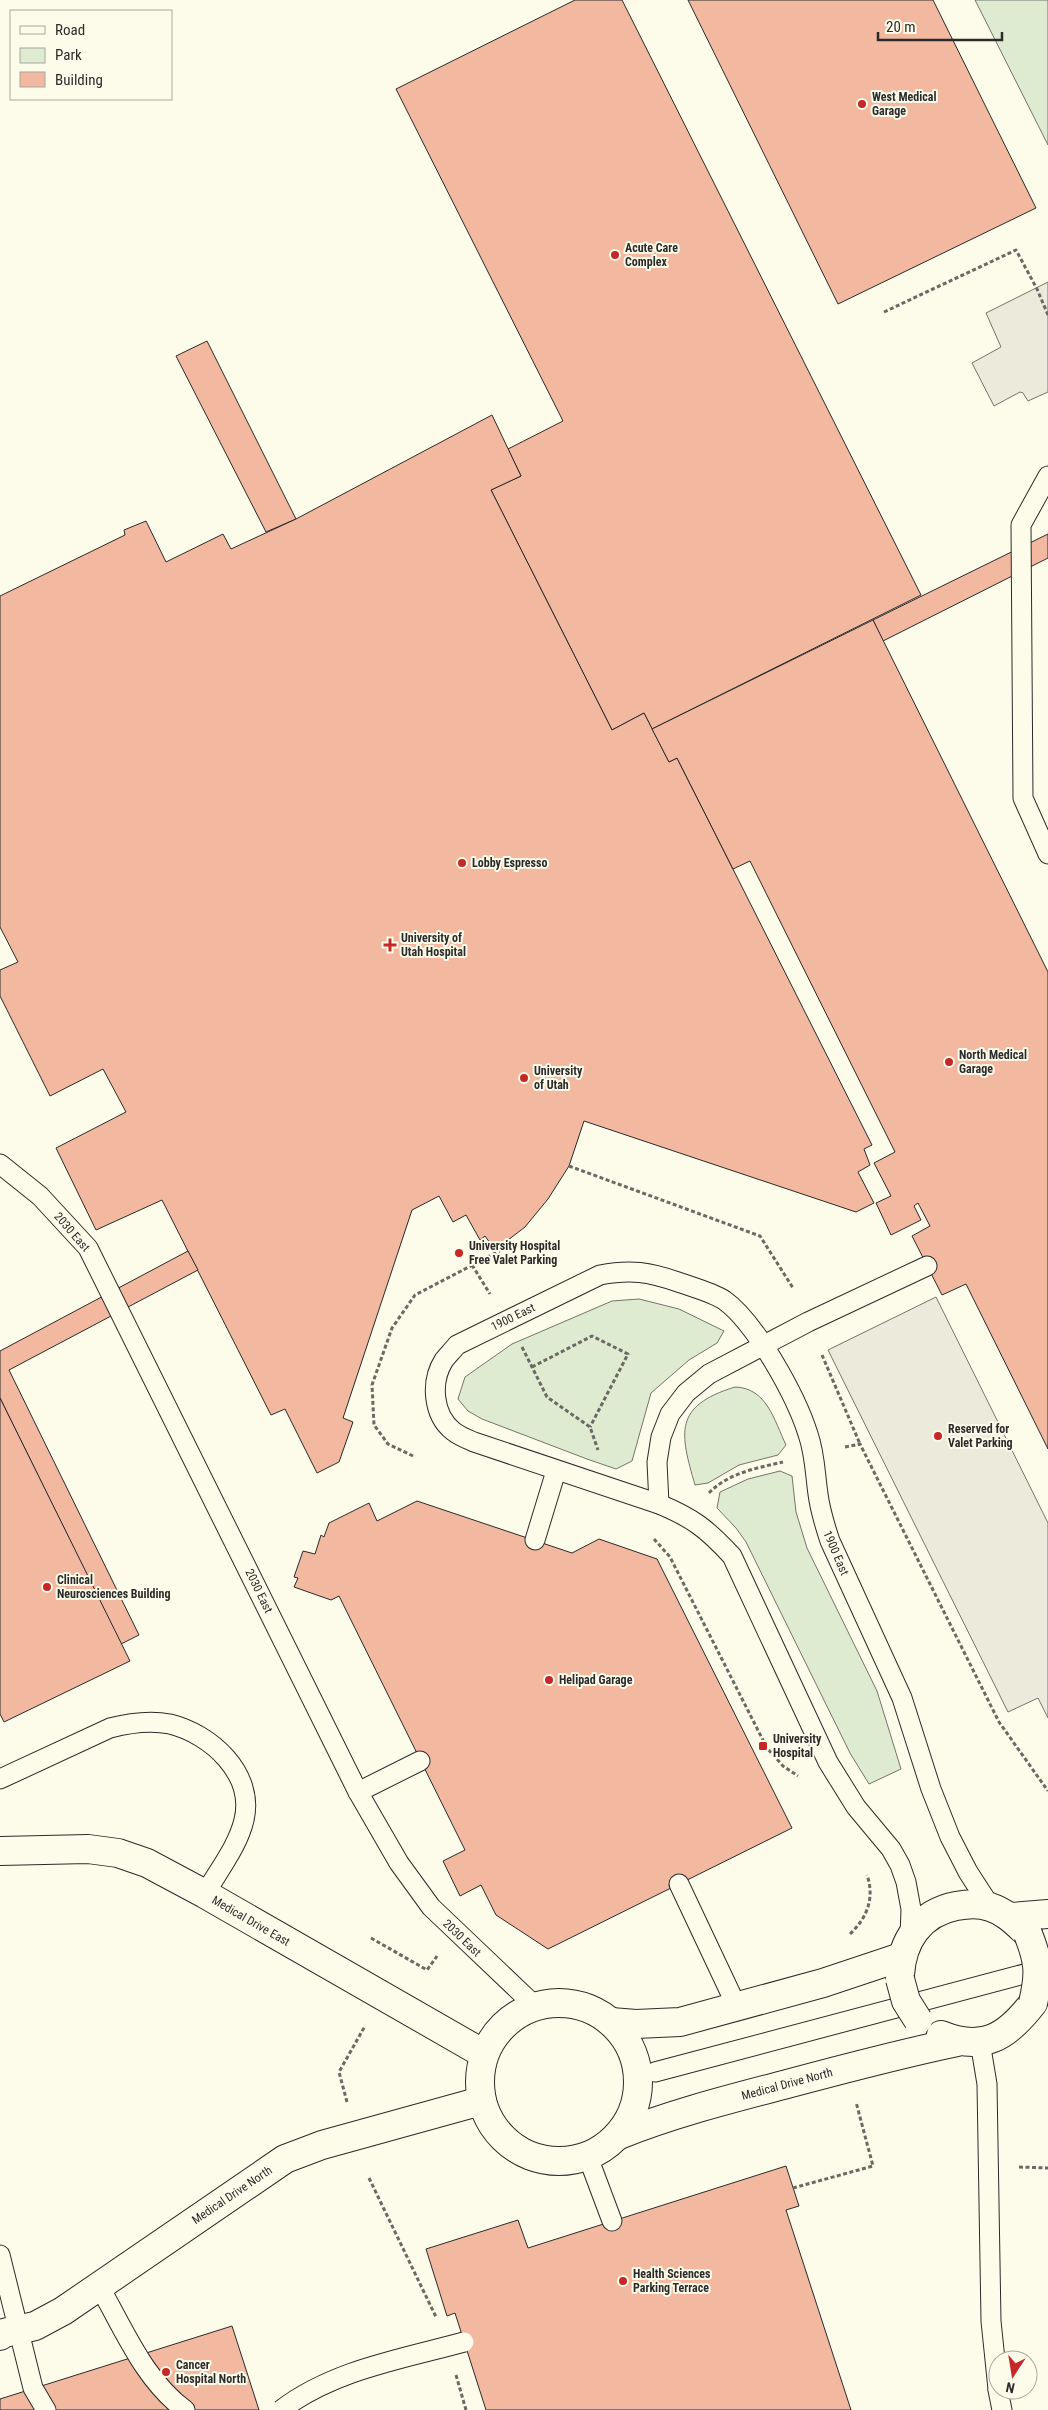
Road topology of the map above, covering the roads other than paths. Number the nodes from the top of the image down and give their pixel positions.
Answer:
1 (1048, 476) edge
2 (1048, 854) edge
3 (0, 1164) edge
4 (927, 1266) dead end
5 (764, 1345) junction
6 (556, 1471) junction
7 (659, 1504) junction
8 (535, 1540) dead end
9 (420, 1761) dead end
10 (0, 1779) edge
11 (358, 1792) junction
12 (0, 1851) edge
13 (678, 1884) dead end
14 (205, 1894) junction
15 (1048, 1914) edge
16 (1009, 1919) junction
17 (904, 1958) junction
18 (1048, 1968) edge
19 (535, 2006) junction
20 (738, 2007) junction
21 (1033, 2014) edge
22 (611, 2022) junction
23 (968, 2042) junction
24 (484, 2054) junction
25 (655, 2072) dead end
26 (481, 2101) junction
27 (619, 2135) junction
28 (588, 2157) junction
29 (612, 2221) dead end
30 (0, 2255) edge
31 (99, 2286) junction
32 (6, 2333) edge
33 (464, 2342) dead end
34 (994, 2350) edge
35 (46, 2410) edge
36 (186, 2410) edge
37 (281, 2410) edge

1 - 2 lane
3 - 11 lane, 2030 East
4 - 5 lane
5 - 6 lane, 1900 East
5 - 7 lane
5 - 16 lane, 1900 East
6 - 7 lane, 1900 East
6 - 8 lane
7 - 17 lane, 1900 East
9 - 11 lane
10 - 14 lane
11 - 19 lane, 2030 East
12 - 14 street, Medical Drive East
13 - 20 lane
14 - 24 street, Medical Drive East
15 - 16 street
16 - 17 street
16 - 21 street, bridge
17 - 20 street
17 - 23 street, bridge
18 - 25 lane
19 - 22 street
19 - 24 street
20 - 22 street
21 - 23 street
22 - 27 street
23 - 27 street, Medical Drive North
23 - 34 lane
24 - 26 street
26 - 28 street
26 - 31 street, Medical Drive North
27 - 28 street
28 - 29 lane
30 - 32 lane
31 - 32 street, Medical Drive North
31 - 36 lane
32 - 35 lane
33 - 37 lane, bridge

